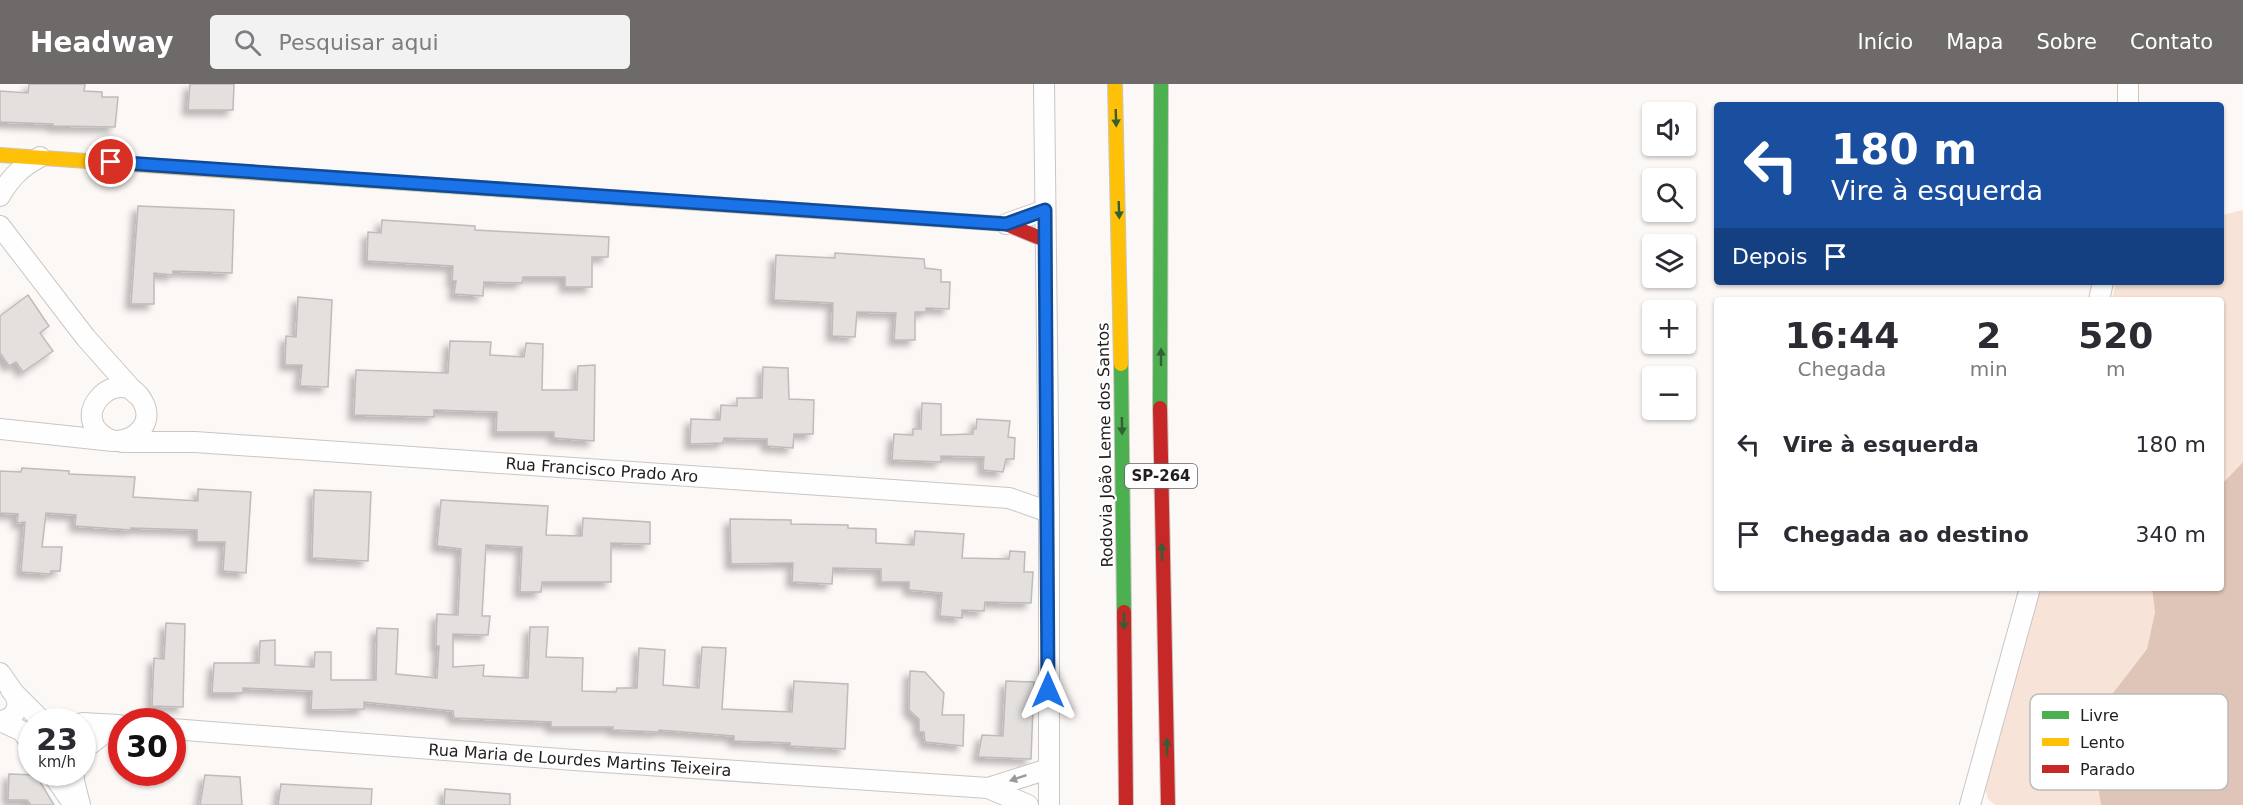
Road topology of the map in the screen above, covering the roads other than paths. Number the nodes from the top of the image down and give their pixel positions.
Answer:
1 (1044, 84) edge
2 (1115, 84) edge
3 (1161, 84) edge
4 (2128, 84) edge
5 (2128, 102) edge
6 (0, 155) edge
7 (40, 157) junction
8 (0, 196) edge
9 (0, 201) edge
10 (0, 210) edge
11 (1045, 210) junction
12 (1006, 224) junction
13 (6, 233) edge
14 (1045, 240) junction
15 (86, 338) junction
16 (96, 401) junction
17 (141, 402) junction
18 (0, 429) edge
19 (44, 434) junction
20 (118, 441) junction
21 (195, 442) junction
22 (1048, 487) junction
23 (1009, 498) junction
24 (1049, 512) junction
25 (2029, 591) edge
26 (0, 673) edge
27 (7, 690) edge
28 (27, 708) edge
29 (0, 721) edge
30 (18, 723) edge
31 (18, 729) edge
32 (186, 730) edge
33 (1048, 769) junction
34 (61, 786) edge
35 (75, 786) edge
36 (988, 788) junction
37 (74, 805) edge
38 (80, 805) edge
39 (1028, 805) edge
40 (1048, 805) edge
41 (1126, 805) edge
42 (1168, 805) edge
43 (1970, 805) edge

1 - 11 street
2 -> 41 main road, Rodovia João Leme dos Santos / SP-264
42 -> 3 main road, SP-264
4 - 5 street
6 - 7 main road
7 - 8 street
7 - 12 main road
9 - 10 street
10 - 13 street
11 - 12 street
11 - 14 street
12 - 14 main road
13 - 15 street
14 - 22 street
15 - 16 street
15 - 17 street, Rua Francisco Prado Aro
16 - 17 street
16 - 19 street, Rua Francisco Prado Aro
16 - 20 street
17 - 20 street
17 - 21 street, Rua Francisco Prado Aro
18 - 19 street, Rua Francisco Prado Aro
19 - 20 street, Rua Francisco Prado Aro
20 - 21 street, Rua Francisco Prado Aro
21 - 23 street, Rua Francisco Prado Aro
22 - 23 street, Rua Francisco Prado Aro
22 - 24 street
23 - 24 street, Rua Francisco Prado Aro
24 - 33 street
25 - 43 street
26 - 27 street
27 - 28 street
27 - 29 street
29 - 30 street
29 - 31 street
32 - 36 street, Rua Maria de Lourdes Martins Teixeira
33 -> 36 street, Rua Maria de Lourdes Martins Teixeira
33 - 40 street
34 - 37 street
35 - 38 street
36 - 39 street, Rua Maria de Lourdes Martins Teixeira

